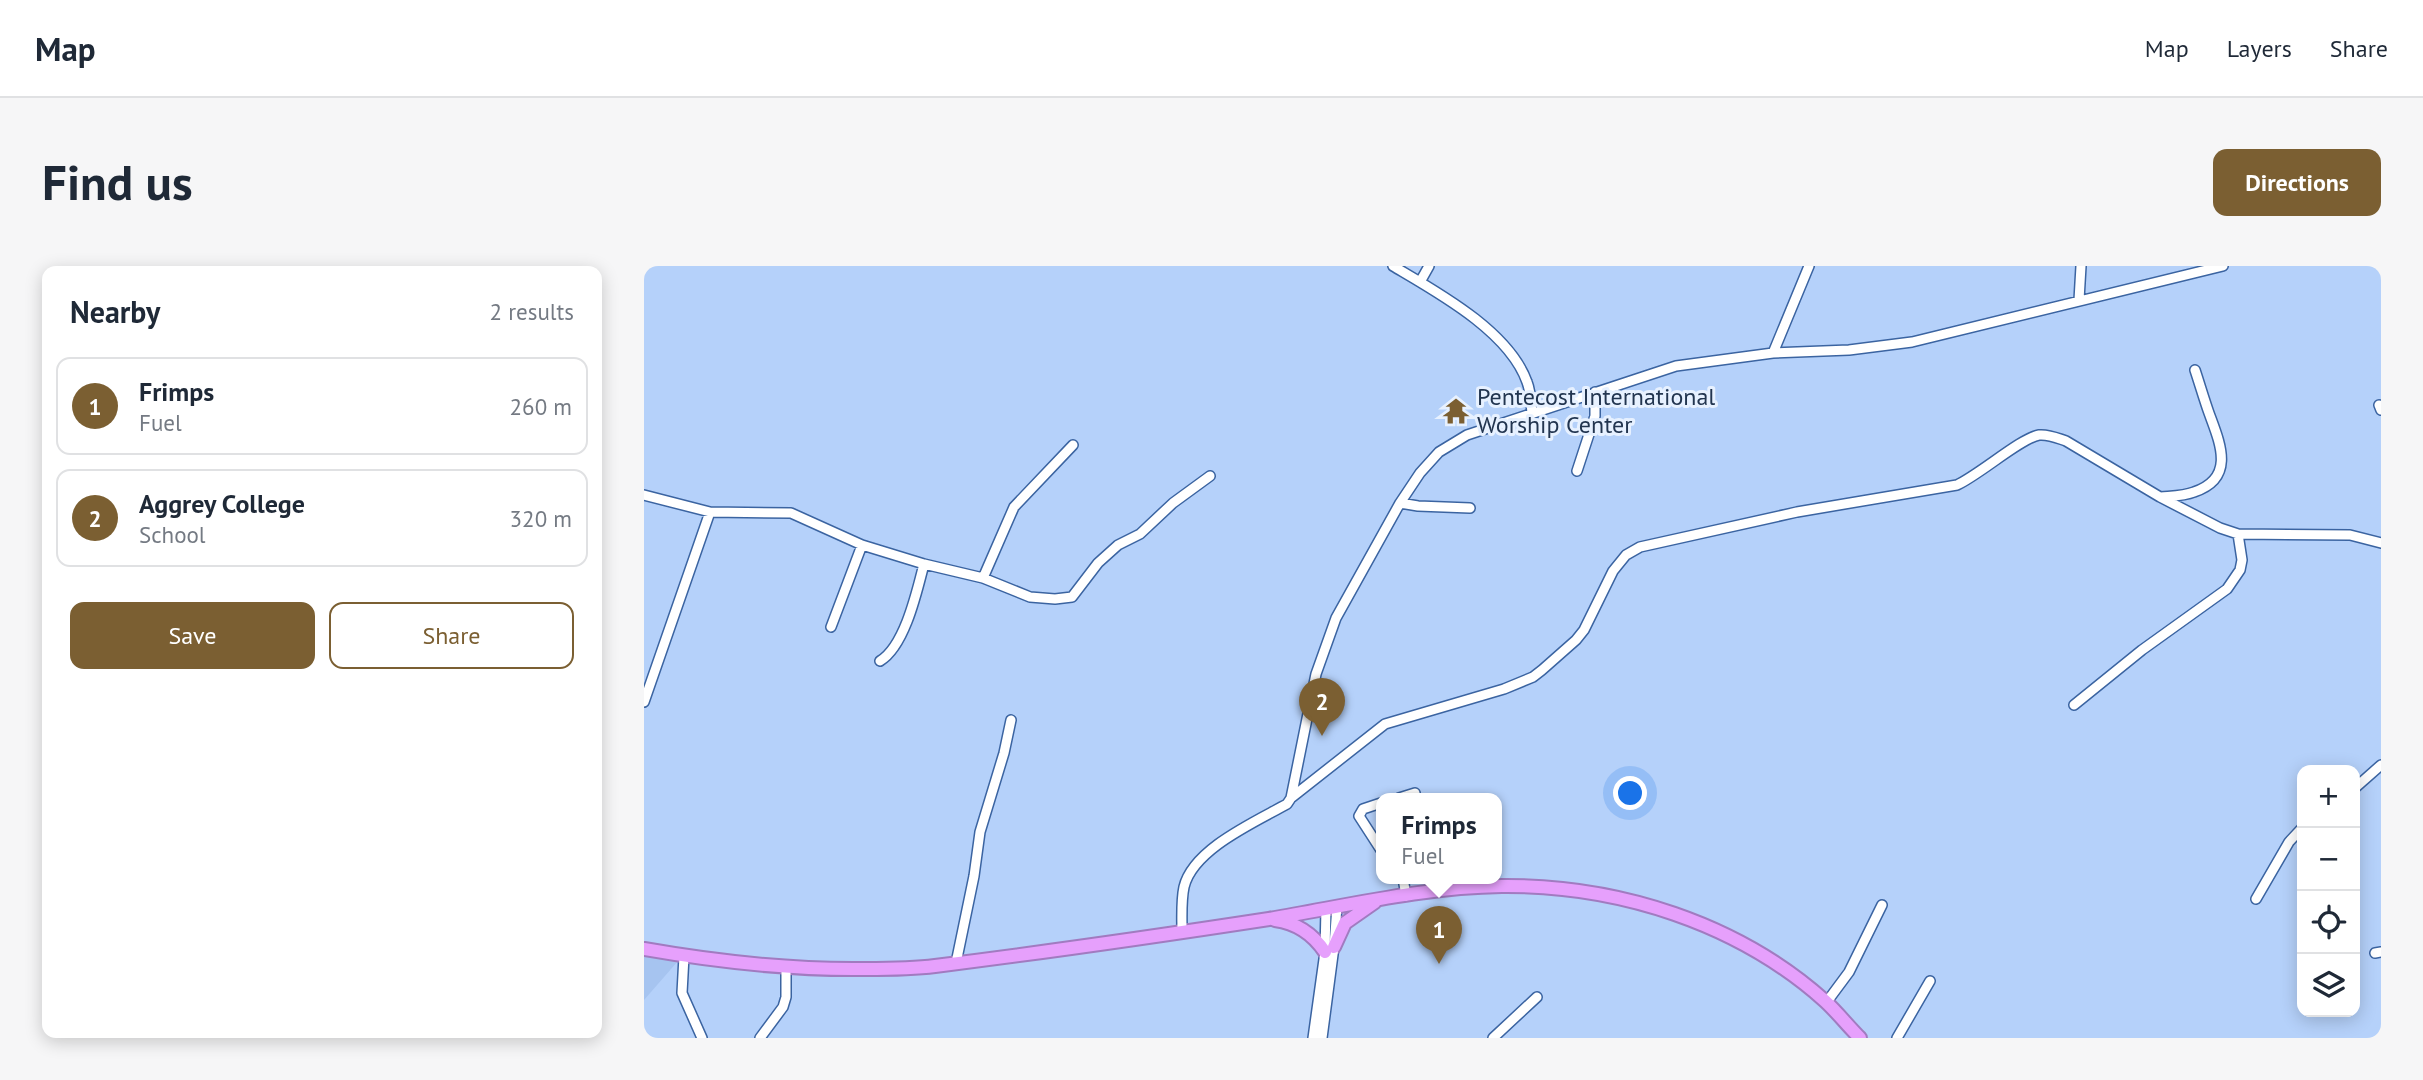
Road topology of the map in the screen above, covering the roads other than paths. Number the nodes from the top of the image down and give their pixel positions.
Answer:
1 (1393, 266) edge
2 (1429, 266) edge
3 (1809, 266) edge
4 (2081, 266) edge
5 (2223, 266) edge
6 (1420, 282) junction
7 (2079, 300) junction
8 (1773, 353) junction
9 (2196, 370) dead end
10 (1595, 392) junction
11 (1532, 415) junction
12 (1073, 445) dead end
13 (1577, 471) dead end
14 (1210, 476) dead end
15 (644, 495) edge
16 (2160, 497) junction
17 (1400, 503) junction
18 (1470, 508) dead end
19 (710, 512) junction
20 (2238, 534) junction
21 (2381, 543) edge
22 (862, 545) junction
23 (923, 564) junction
24 (983, 578) junction
25 (831, 627) dead end
26 (880, 661) dead end
27 (644, 702) edge
28 (2074, 705) dead end
29 (1012, 720) dead end
30 (2381, 765) edge
31 (2360, 784) edge
32 (1291, 798) junction
33 (1376, 805) edge
34 (2297, 833) edge
35 (1376, 842) edge
36 (1404, 884) edge
37 (1406, 896) junction
38 (2256, 899) dead end
39 (1376, 901) junction
40 (1882, 905) dead end
41 (1332, 907) junction
42 (1268, 919) junction
43 (1182, 931) junction
44 (644, 949) edge
45 (1329, 949) junction
46 (684, 956) junction
47 (956, 963) junction
48 (786, 969) junction
49 (1930, 981) dead end
50 (1537, 997) dead end
51 (1826, 1003) junction
52 (702, 1038) edge
53 (760, 1038) edge
54 (1313, 1038) edge
55 (1322, 1038) edge
56 (1493, 1038) edge
57 (1860, 1038) edge
58 (1897, 1038) edge

1 - 6 street
2 - 6 street
3 - 8 street
4 - 7 street
5 - 7 street
6 - 11 street
7 - 8 street
8 - 10 street
9 - 16 street
10 - 11 street
10 - 13 street
11 - 17 street
12 - 24 street
14 - 24 street
15 - 19 street
16 - 20 street
16 - 32 street
17 - 18 street
17 - 32 street
19 - 22 street
19 - 27 street
20 - 21 street
20 - 28 street
22 - 23 street
22 - 25 street
23 - 24 street
23 - 26 street
29 - 47 street
30 - 31 street
32 - 43 street
33 - 35 street
34 - 38 street
36 - 37 street
37 - 39 highway
37 - 51 highway
39 - 41 highway
39 - 45 highway
40 - 51 street
41 - 42 highway
41 - 45 street
42 - 43 highway
42 - 45 highway
43 - 47 highway
44 - 46 highway
45 - 54 street
45 - 55 street
46 - 48 highway
46 - 52 street
47 - 48 highway
48 - 53 street
49 - 58 street
50 - 56 street
51 - 57 highway

